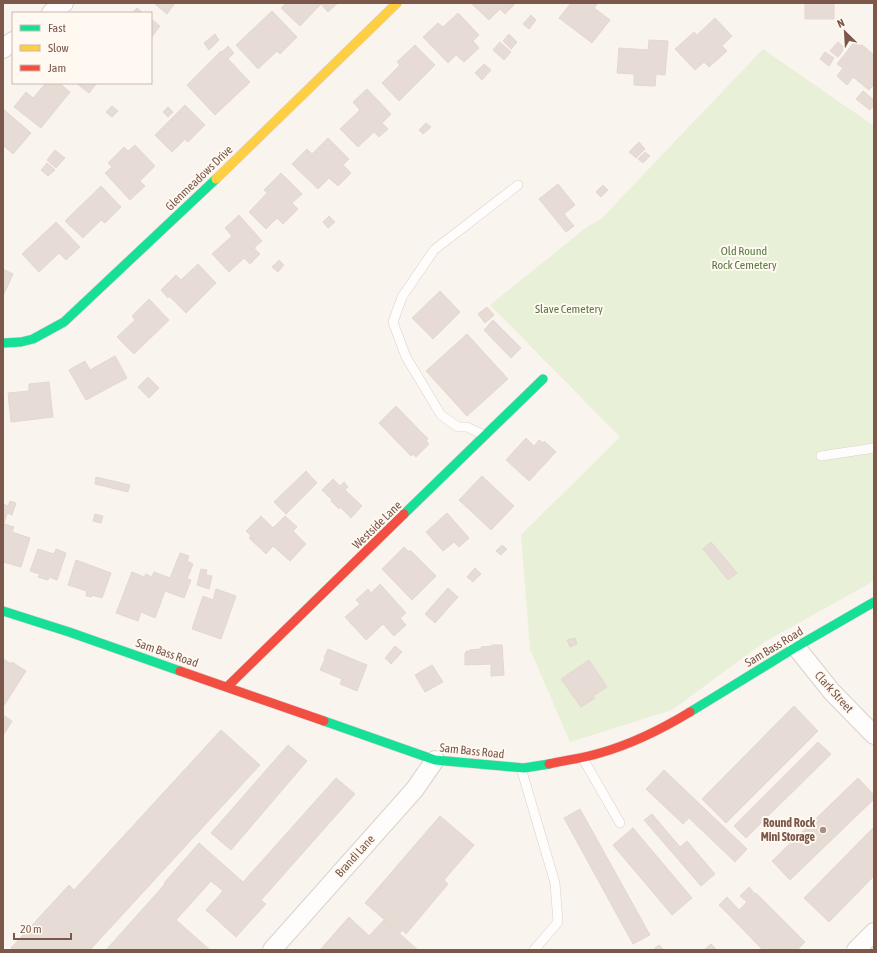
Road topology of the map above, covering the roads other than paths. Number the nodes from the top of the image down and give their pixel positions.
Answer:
1 (64, 3) edge
2 (397, 3) edge
3 (52, 12) edge
4 (12, 43) edge
5 (3, 49) edge
6 (518, 185) dead end
7 (3, 343) edge
8 (543, 379) dead end
9 (485, 436) junction
10 (874, 448) edge
11 (821, 456) dead end
12 (874, 602) edge
13 (3, 611) edge
14 (796, 647) junction
15 (227, 687) junction
16 (874, 735) edge
17 (582, 757) junction
18 (435, 760) junction
19 (521, 768) junction
20 (620, 823) dead end
21 (874, 932) edge
22 (272, 950) edge
23 (534, 950) edge
24 (856, 950) edge

1 - 3 street
2 - 7 street, Glenmeadows Drive
4 - 5 street
6 - 9 lane
8 - 9 street, Westside Lane
9 - 15 street, Westside Lane
10 - 11 lane
12 - 14 street, Sam Bass Road
13 - 15 street, Sam Bass Road
14 - 16 street, Clark Street
14 - 17 street, Sam Bass Road
15 - 18 street, Sam Bass Road
17 - 19 street, Sam Bass Road
17 - 20 lane
18 - 19 street, Sam Bass Road
18 - 22 street, Brandi Lane
19 - 23 lane
21 - 24 street

